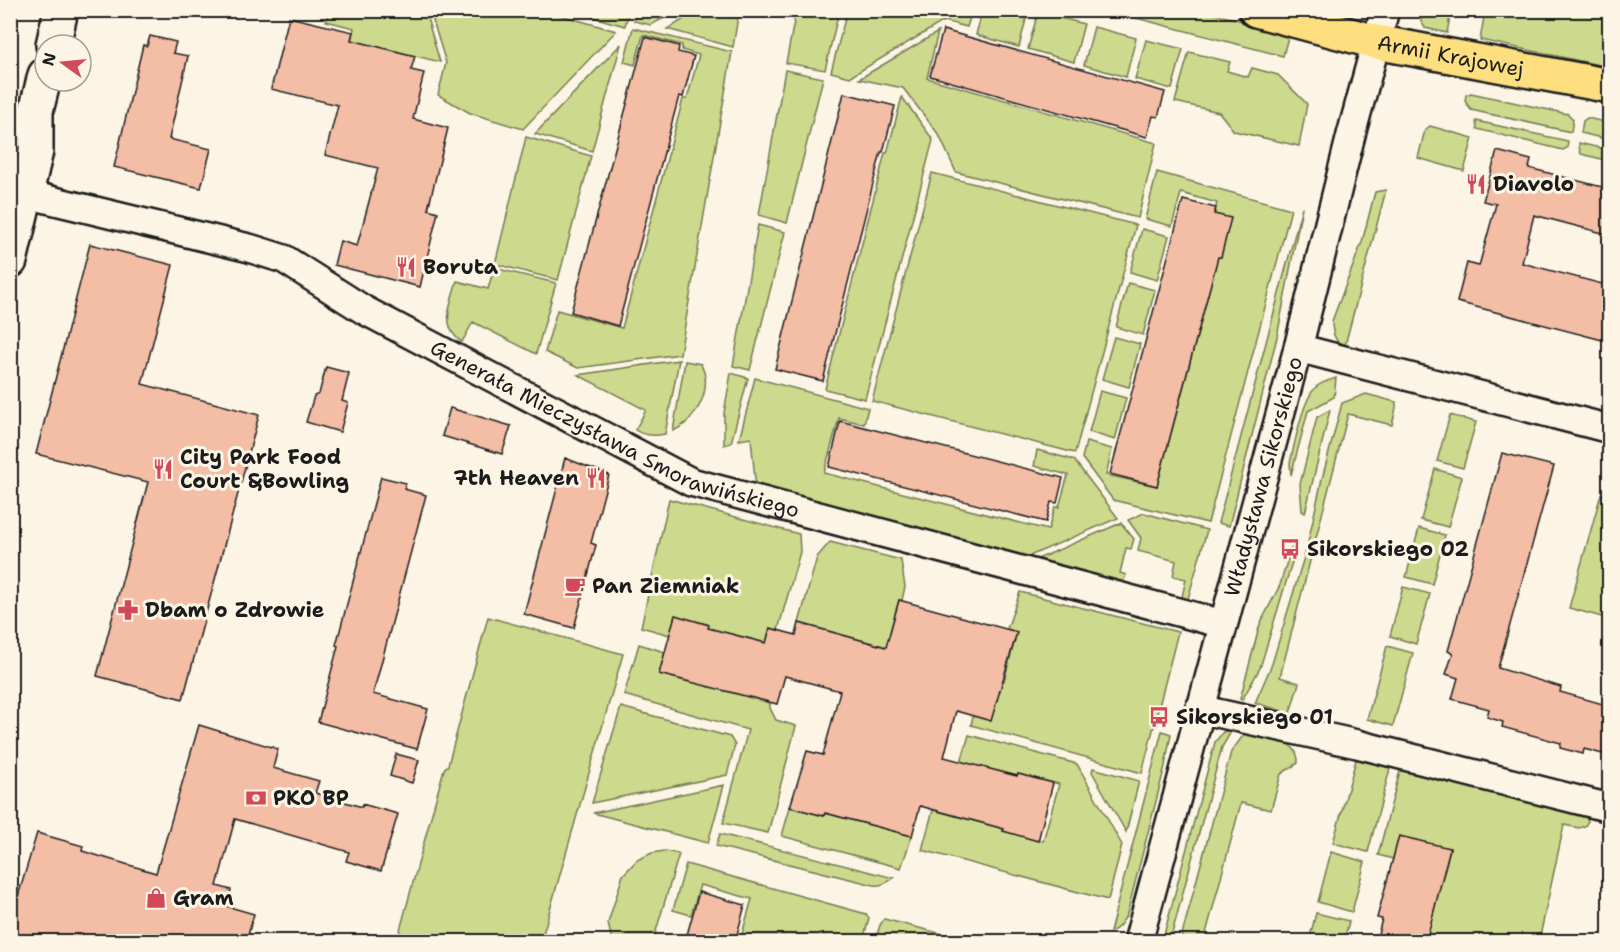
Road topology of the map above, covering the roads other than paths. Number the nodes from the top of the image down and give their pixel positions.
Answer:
1 (61, 10) edge
2 (1256, 10) edge
3 (1385, 10) edge
4 (55, 33) edge
5 (1376, 42) junction
6 (1610, 86) edge
7 (40, 93) edge
8 (36, 111) junction
9 (10, 163) edge
10 (26, 194) junction
11 (10, 261) edge
12 (1298, 348) junction
13 (1610, 429) edge
14 (1223, 624) junction
15 (1199, 709) junction
16 (1610, 808) edge
17 (1138, 942) edge

1 - 4 main road
2 - 5 main road, Armii Krajowej
3 - 5 street, Władysława Sikorskiego
5 - 6 main road, Armii Krajowej
5 - 12 street, Władysława Sikorskiego
7 - 8 main road
8 - 9 main road
8 - 10 main road
10 - 11 main road
10 - 14 street, Generała Mieczysława Smorawińskiego
12 - 13 street
12 - 14 street, Władysława Sikorskiego
14 - 15 street, Władysława Sikorskiego
15 - 16 street
15 - 17 street, Władysława Sikorskiego

